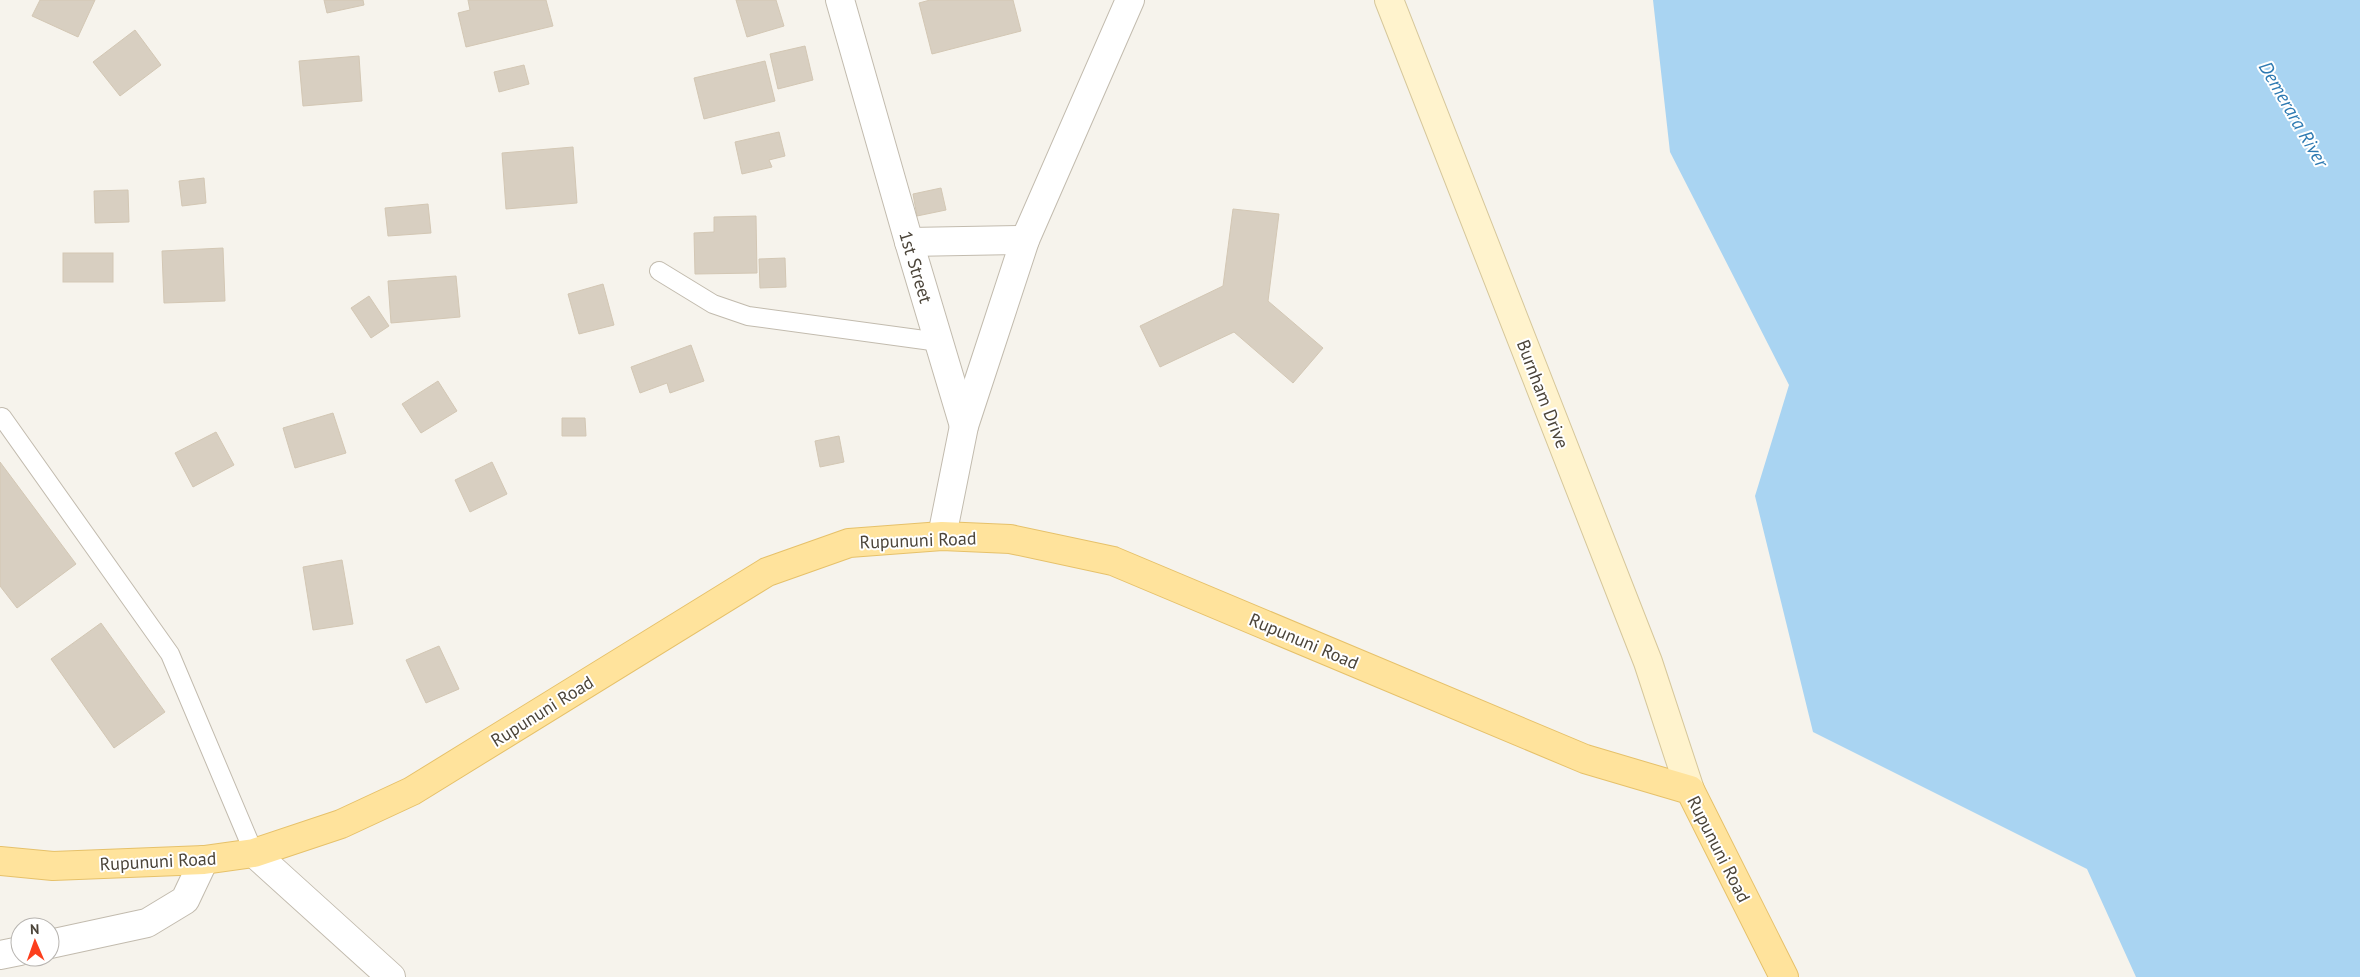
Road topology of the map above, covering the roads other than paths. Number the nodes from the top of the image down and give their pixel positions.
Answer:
1 (840, 0) edge
2 (1130, 0) edge
3 (1389, 0) edge
4 (1026, 240) junction
5 (908, 242) junction
6 (660, 271) dead end
7 (939, 342) junction
8 (2, 418) dead end
9 (964, 426) junction
10 (942, 536) junction
11 (1690, 790) junction
12 (254, 853) junction
13 (204, 860) junction
14 (0, 861) edge
15 (60, 942) edge
16 (391, 977) edge
17 (1784, 977) edge

1 - 5 street, 1st Street
2 - 4 street
3 - 11 street, Burnham Drive
4 - 5 street
4 - 9 street
5 - 7 street, 1st Street
6 - 7 lane
7 - 9 street, 1st Street
8 - 12 lane
9 - 10 street, 1st Street
10 - 11 main road, Rupununi Road
10 - 12 main road, Rupununi Road
11 - 17 main road, Rupununi Road
12 - 13 main road, Rupununi Road
12 - 16 street
13 - 14 main road, Rupununi Road
13 - 15 street

